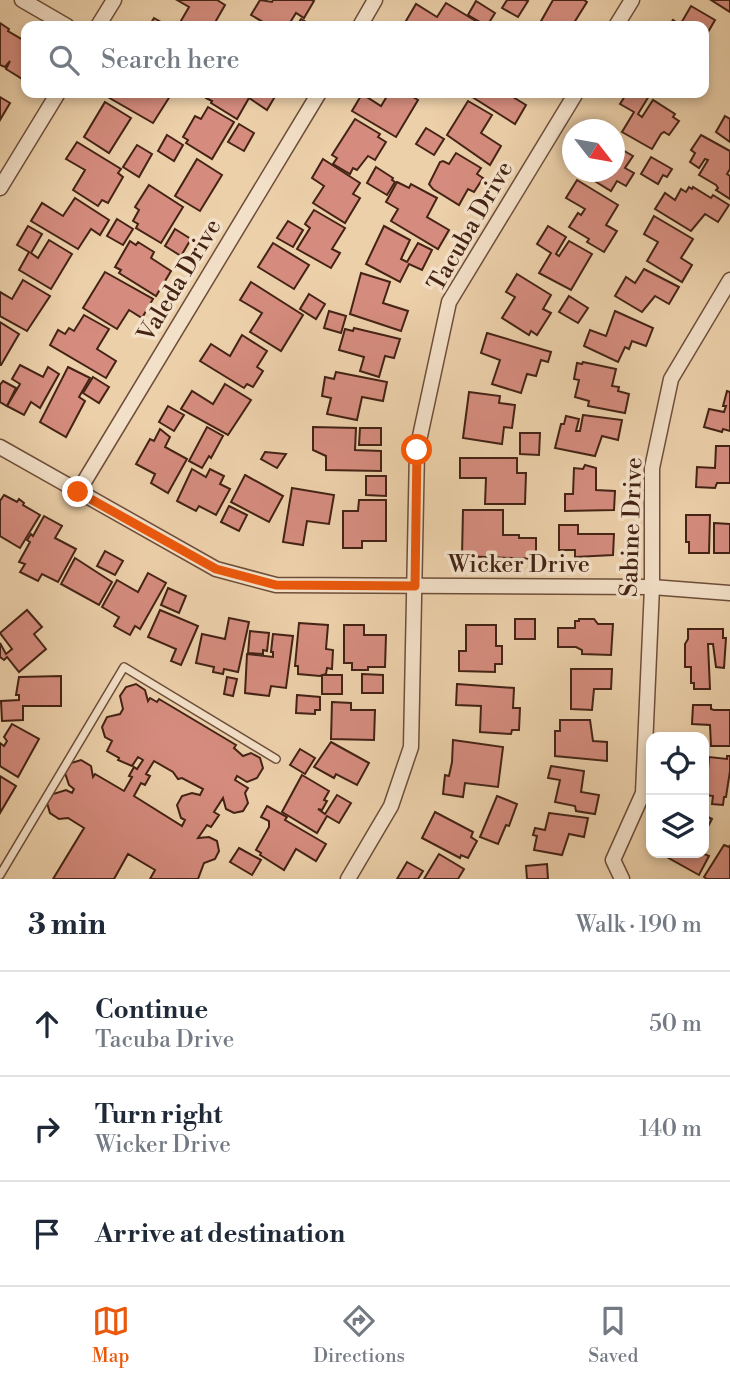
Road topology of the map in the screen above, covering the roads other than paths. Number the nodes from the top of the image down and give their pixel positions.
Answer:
1 (22, 0) edge
2 (114, 0) edge
3 (375, 0) edge
4 (632, 0) edge
5 (58, 21) edge
6 (101, 21) edge
7 (362, 21) edge
8 (619, 21) edge
9 (55, 98) edge
10 (316, 98) edge
11 (573, 98) edge
12 (0, 188) edge
13 (730, 280) edge
14 (0, 447) edge
15 (78, 492) junction
16 (415, 586) junction
17 (652, 587) junction
18 (730, 593) edge
19 (276, 759) dead end
20 (0, 875) edge
21 (348, 879) edge
22 (622, 879) edge

1 - 5 street
2 - 6 street
3 - 7 street
4 - 8 street
9 - 12 street
10 - 15 street, Valeda Drive
11 - 16 street, Tacuba Drive
13 - 17 street, Sabine Drive
14 - 15 street, Wicker Drive
15 - 16 street, Wicker Drive
16 - 17 street, Wicker Drive
16 - 21 street, Tacuba Drive
17 - 18 street, Wicker Drive
17 - 22 street, Sabine Drive
19 - 20 lane

